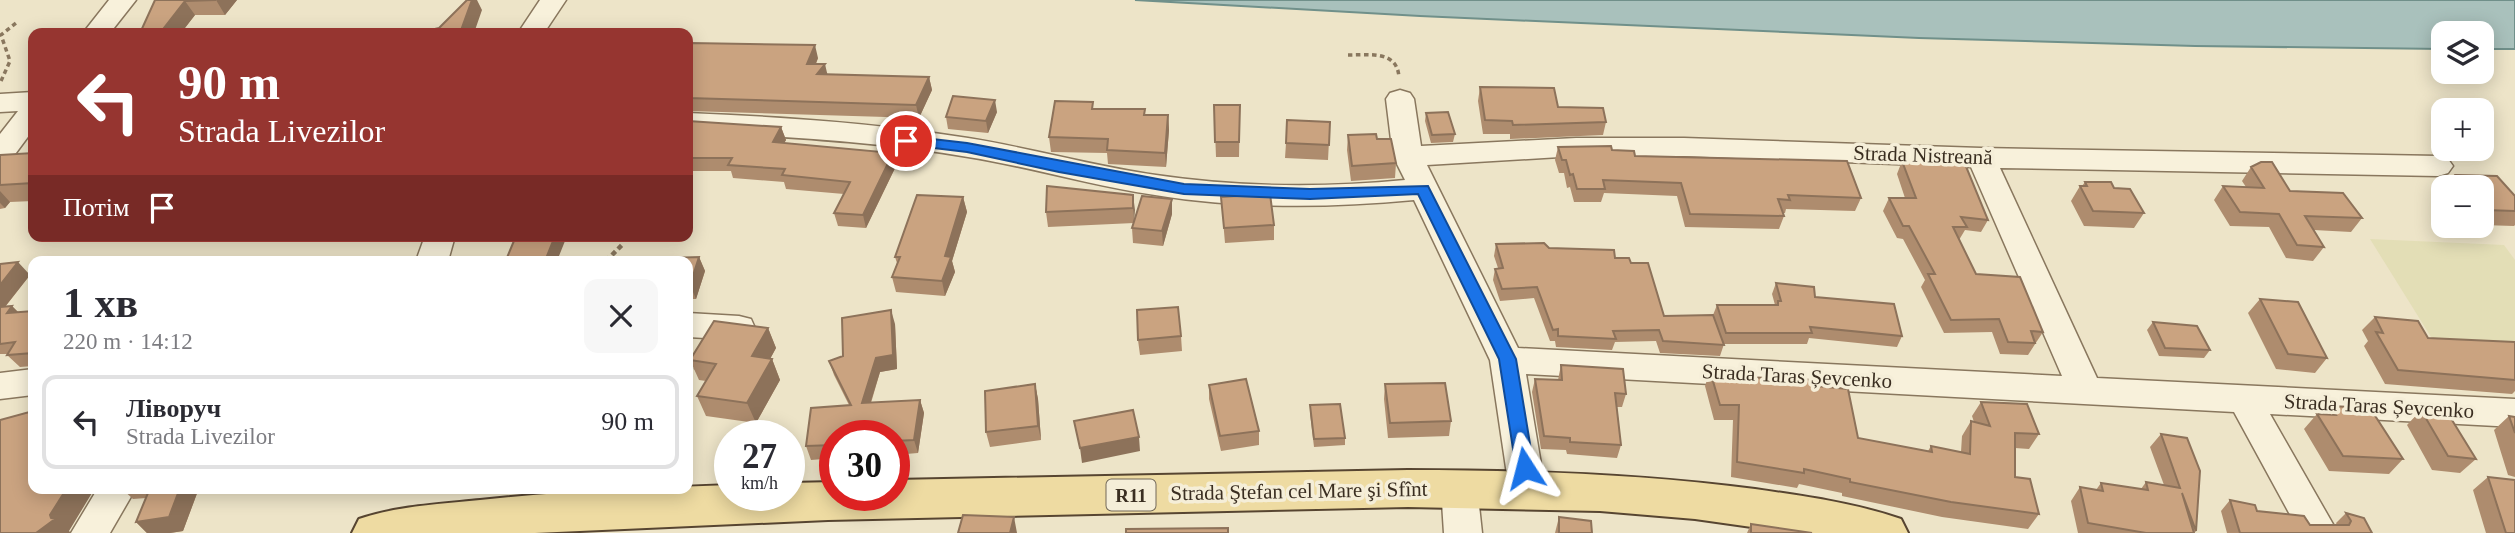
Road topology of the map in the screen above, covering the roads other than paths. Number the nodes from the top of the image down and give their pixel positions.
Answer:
1 (123, 0) edge
2 (553, 0) edge
3 (100, 28) edge
4 (534, 28) edge
5 (1400, 99) road end
6 (28, 101) edge
7 (0, 103) edge
8 (28, 118) edge
9 (693, 122) edge
10 (0, 154) edge
11 (1408, 156) junction
12 (1981, 158) junction
13 (2438, 166) dead end
14 (1423, 189) junction
15 (693, 325) edge
16 (739, 328) edge
17 (1507, 359) junction
18 (28, 383) edge
19 (0, 386) edge
20 (2086, 391) junction
21 (2244, 399) junction
22 (2515, 412) edge
23 (1459, 486) junction
24 (1527, 488) junction
25 (114, 494) edge
26 (90, 533) edge
27 (375, 533) edge
28 (1464, 533) edge
29 (1885, 533) edge
30 (2319, 533) edge

1 - 3 street
2 - 4 street
5 - 11 street
6 - 7 street
8 - 10 street
9 - 14 street
11 - 12 street, Strada Nistreană
11 - 14 street
12 - 13 street, Strada Nistreană
12 - 20 street
14 - 17 street
15 - 16 street
17 - 20 street, Strada Taras Șevcenko
17 - 24 street
18 - 19 street
20 - 21 street, Strada Taras Șevcenko
21 - 22 street, Strada Taras Șevcenko
21 - 30 street, Strada Taras Șevcenko
23 - 24 main road, Strada Ştefan cel Mare şi Sfînt / R11
23 - 27 main road, Strada Ştefan cel Mare şi Sfînt / R11
23 - 28 street
24 - 29 main road, Strada Ştefan cel Mare şi Sfînt / R11
25 - 26 street

